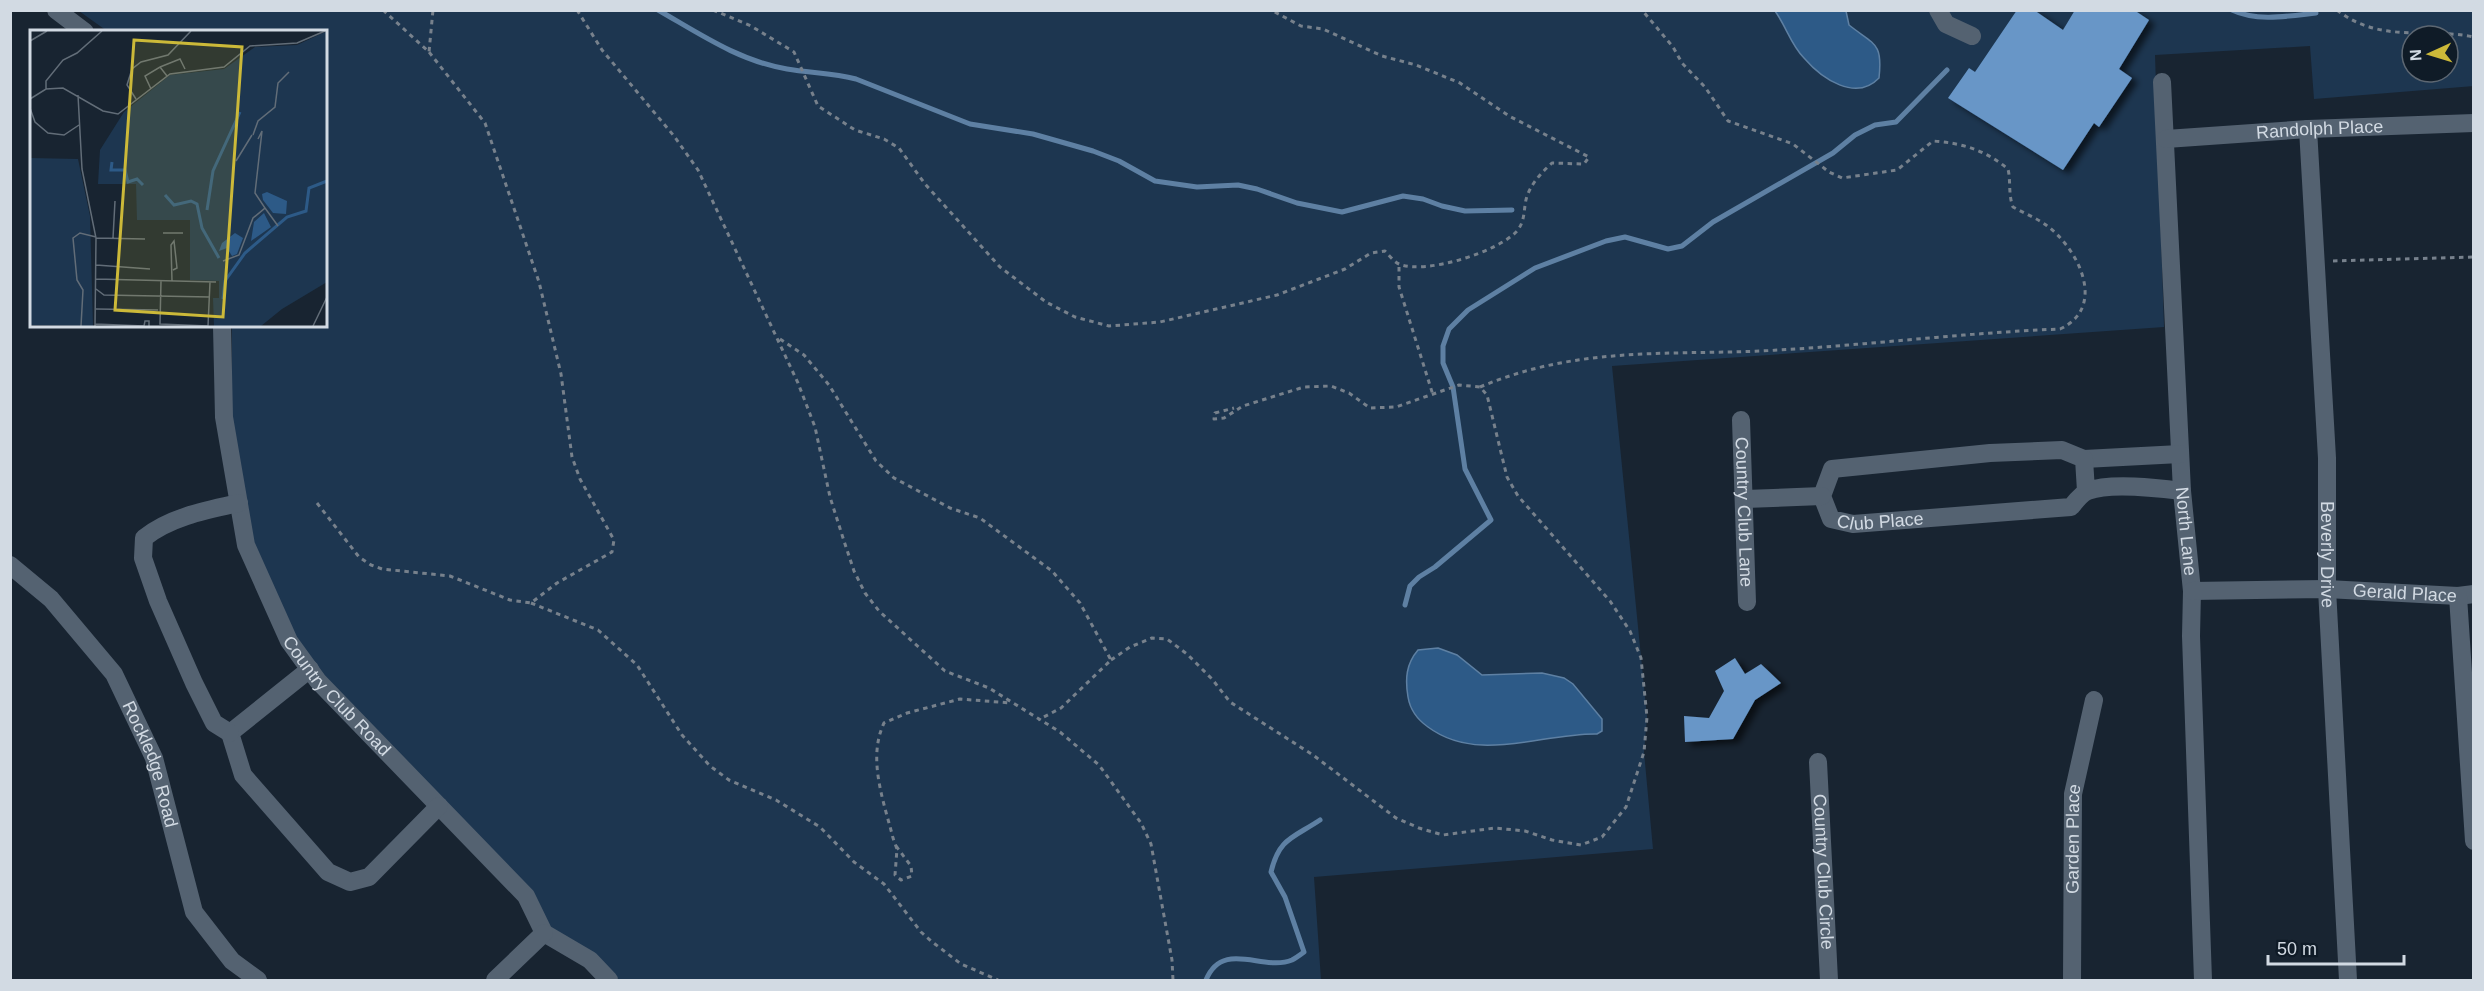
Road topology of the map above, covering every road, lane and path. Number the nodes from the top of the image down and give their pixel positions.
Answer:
1 (56, 10) edge
2 (383, 10) edge
3 (433, 10) edge
4 (577, 10) edge
5 (713, 10) edge
6 (1271, 10) edge
7 (1642, 10) edge
8 (1938, 10) edge
9 (2337, 10) edge
10 (82, 30) edge
11 (1972, 36) dead end
12 (2474, 37) edge
13 (429, 52) junction
14 (2162, 82) dead end
15 (2474, 123) edge
16 (2307, 129) junction
17 (2166, 139) junction
18 (2474, 257) edge
19 (2316, 261) junction
20 (1399, 267) dead end
21 (222, 327) edge
22 (778, 338) junction
23 (1480, 387) junction
24 (1433, 395) junction
25 (1234, 408) dead end
26 (1741, 420) dead end
27 (2180, 454) junction
28 (2134, 457) junction
29 (2084, 459) junction
30 (2137, 487) junction
31 (2086, 491) junction
32 (2182, 491) junction
33 (1822, 496) junction
34 (1745, 500) junction
35 (239, 503) junction
36 (316, 503) dead end
37 (10, 565) edge
38 (2327, 589) junction
39 (2192, 591) junction
40 (2466, 595) edge
41 (1747, 602) dead end
42 (531, 603) junction
43 (1111, 660) junction
44 (310, 669) junction
45 (2094, 700) dead end
46 (1013, 704) junction
47 (1038, 720) junction
48 (230, 733) junction
49 (1818, 762) dead end
50 (439, 806) junction
51 (2474, 841) edge
52 (896, 846) junction
53 (544, 933) junction
54 (258, 981) edge
55 (495, 981) edge
56 (609, 981) edge
57 (998, 981) edge
58 (1173, 981) edge
59 (1829, 981) edge
60 (2072, 981) edge
61 (2203, 981) edge
62 (2348, 981) edge

1 - 10 street
2 - 13 path
3 - 13 path
4 - 22 path
5 - 6 path
7 - 23 path
8 - 11 street
9 - 12 path
13 - 42 path
14 - 17 street, North Lane
15 - 16 street, Randolph Place
16 - 17 street, Randolph Place
16 - 19 street, Beverly Drive
17 - 27 street, North Lane
18 - 19 path
19 - 38 street, Beverly Drive
20 - 24 path
21 - 35 street, Country Club Road
22 - 43 path
22 - 46 path
23 - 24 path
23 - 43 path
24 - 25 path
26 - 34 street, Country Club Lane
27 - 28 street, Club Place
27 - 32 street, North Lane
28 - 29 street, Club Place
28 - 30 street
29 - 31 street
29 - 33 street, Club Place
30 - 31 street
30 - 32 street
31 - 33 street, Club Place
32 - 39 street, North Lane
33 - 34 street
34 - 41 street, Country Club Lane
35 - 44 street, Country Club Road
35 - 48 street
36 - 42 path
37 - 54 street, Rockledge Road
38 - 39 street, Gerald Place
38 - 40 street, Gerald Place
38 - 62 street, Beverly Drive
39 - 61 street, North Lane
40 - 51 street
42 - 57 path
43 - 47 path
44 - 48 street
44 - 50 street, Country Club Road
45 - 60 street, Garden Place
46 - 47 path
46 - 52 path
47 - 58 path
48 - 50 street
49 - 59 street, Country Club Circle
50 - 53 street, Country Club Road
52 - 52 path
53 - 55 street
53 - 56 street

